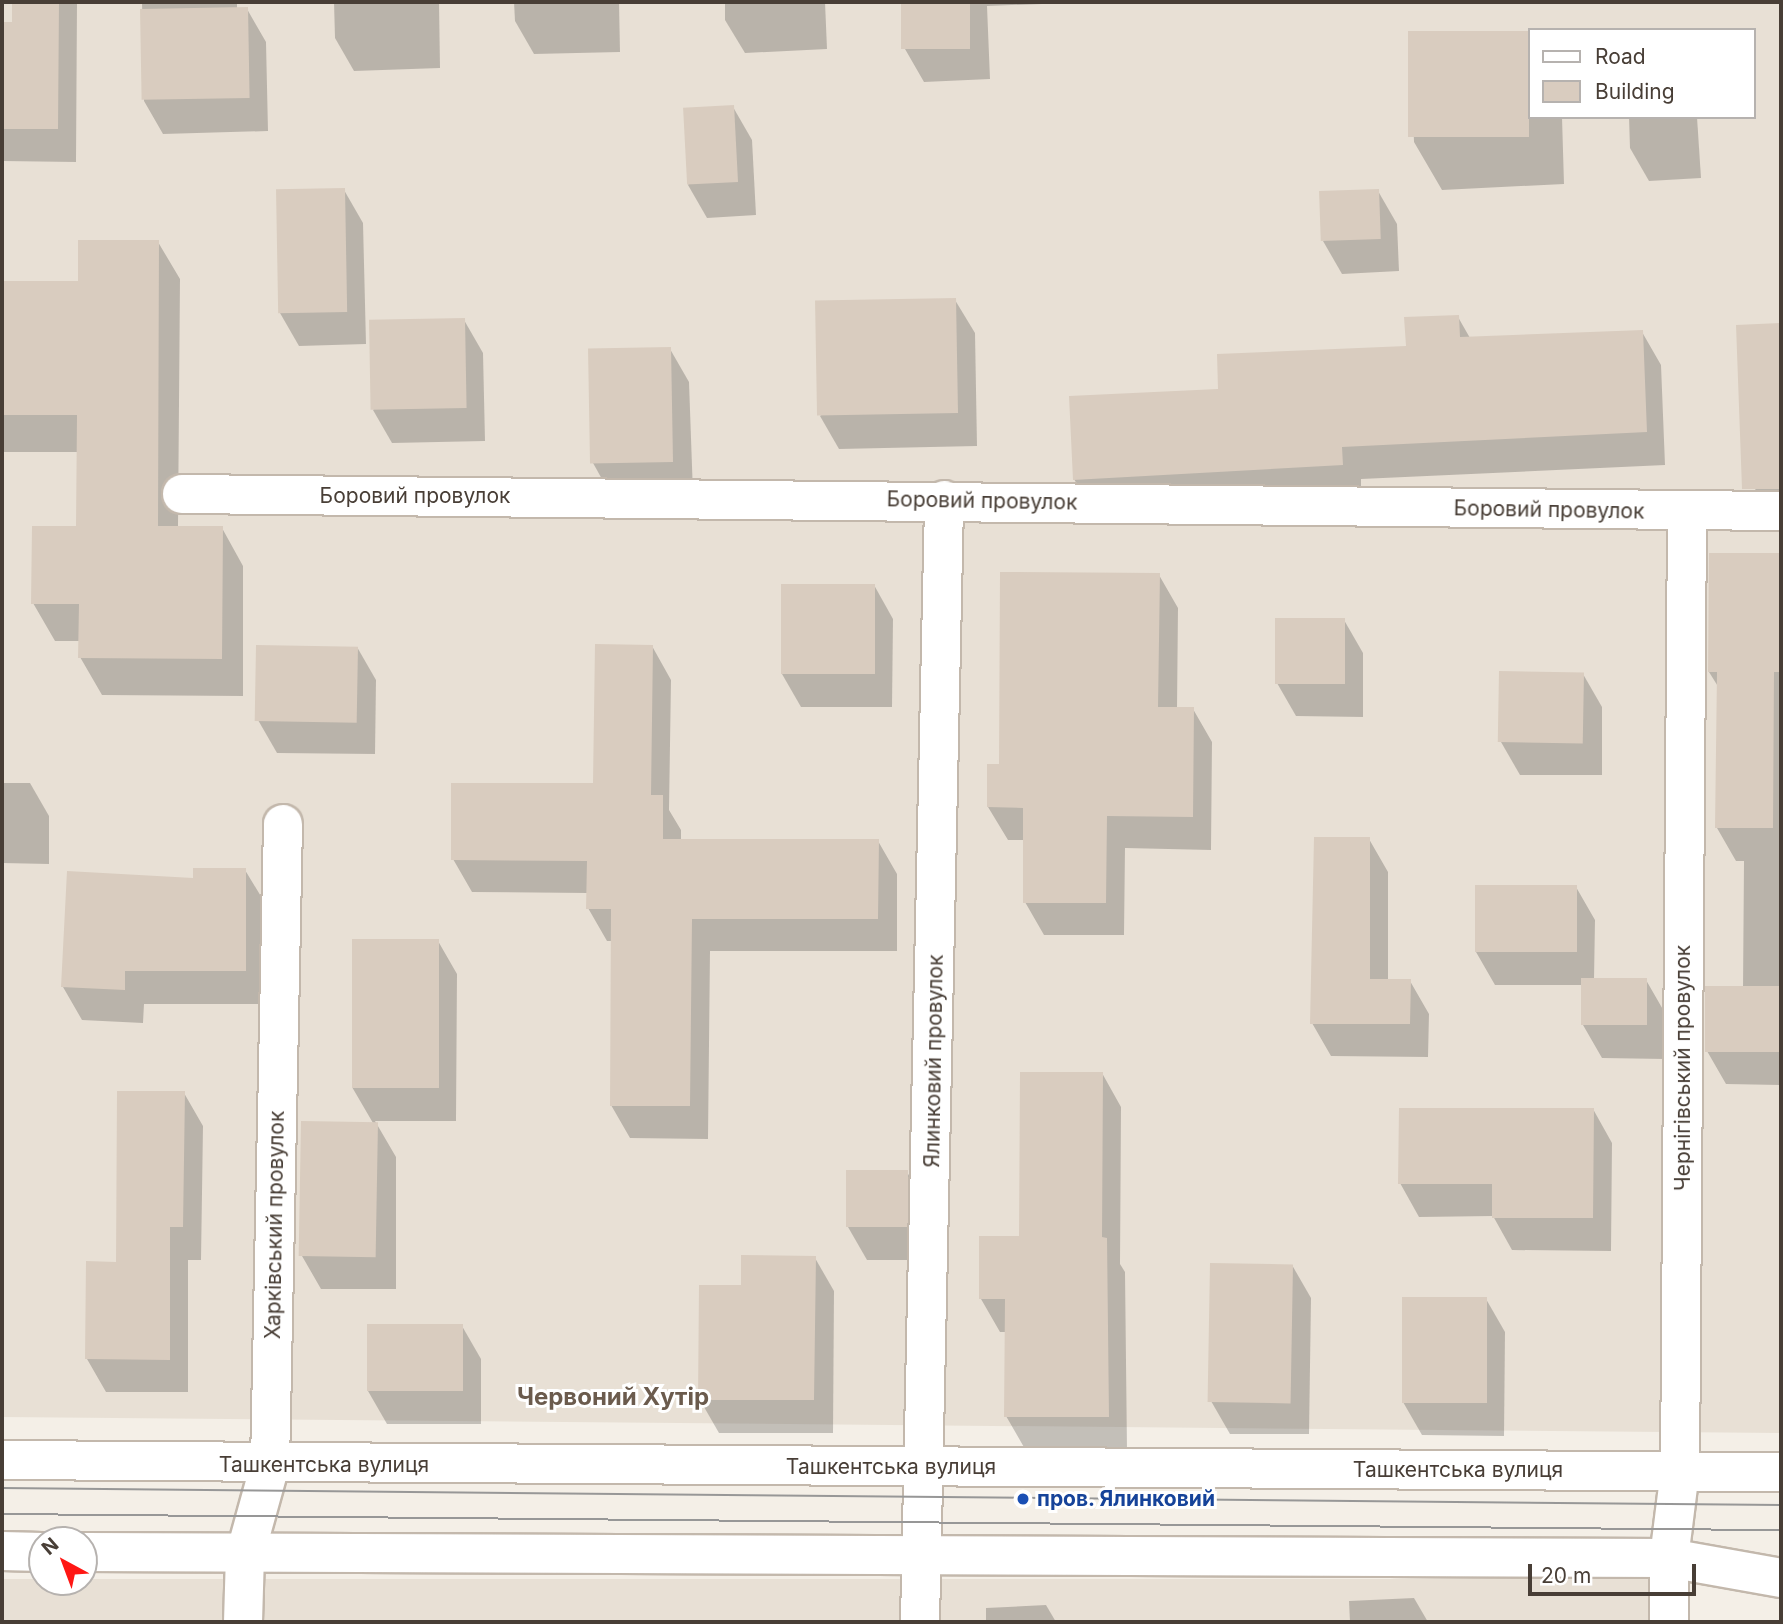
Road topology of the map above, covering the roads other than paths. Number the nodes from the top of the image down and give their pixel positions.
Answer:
1 (182, 494) dead end
2 (944, 500) junction
3 (1781, 511) edge
4 (1687, 512) junction
5 (284, 824) dead end
6 (2, 1460) edge
7 (270, 1465) junction
8 (927, 1467) junction
9 (1680, 1471) junction
10 (1781, 1472) edge
11 (2, 1551) edge
12 (28, 1552) edge
13 (98, 1552) edge
14 (245, 1555) junction
15 (921, 1558) junction
16 (1669, 1559) junction
17 (1781, 1578) edge
18 (243, 1622) edge
19 (920, 1622) edge
20 (1669, 1622) edge

1 - 2 street, Боровий провулок
2 - 4 street, Боровий провулок
2 - 8 street, Ялинковий провулок
3 - 4 street, Боровий провулок
4 - 9 street, Чернігівський провулок
5 - 7 street, Харківський провулок
6 - 7 street, Ташкентська вулиця
7 - 8 street, Ташкентська вулиця
7 - 14 street, Харківський провулок
8 - 9 street, Ташкентська вулиця
8 - 15 street, Ялинковий провулок
9 - 10 street, Ташкентська вулиця
9 - 16 street, Чернігівський провулок
11 - 12 street
13 - 14 street
14 - 15 street
14 - 18 street, Харківський провулок
15 - 16 street
15 - 19 street, Ялинковий провулок
16 - 17 street
16 - 20 street, Чернігівський провулок

